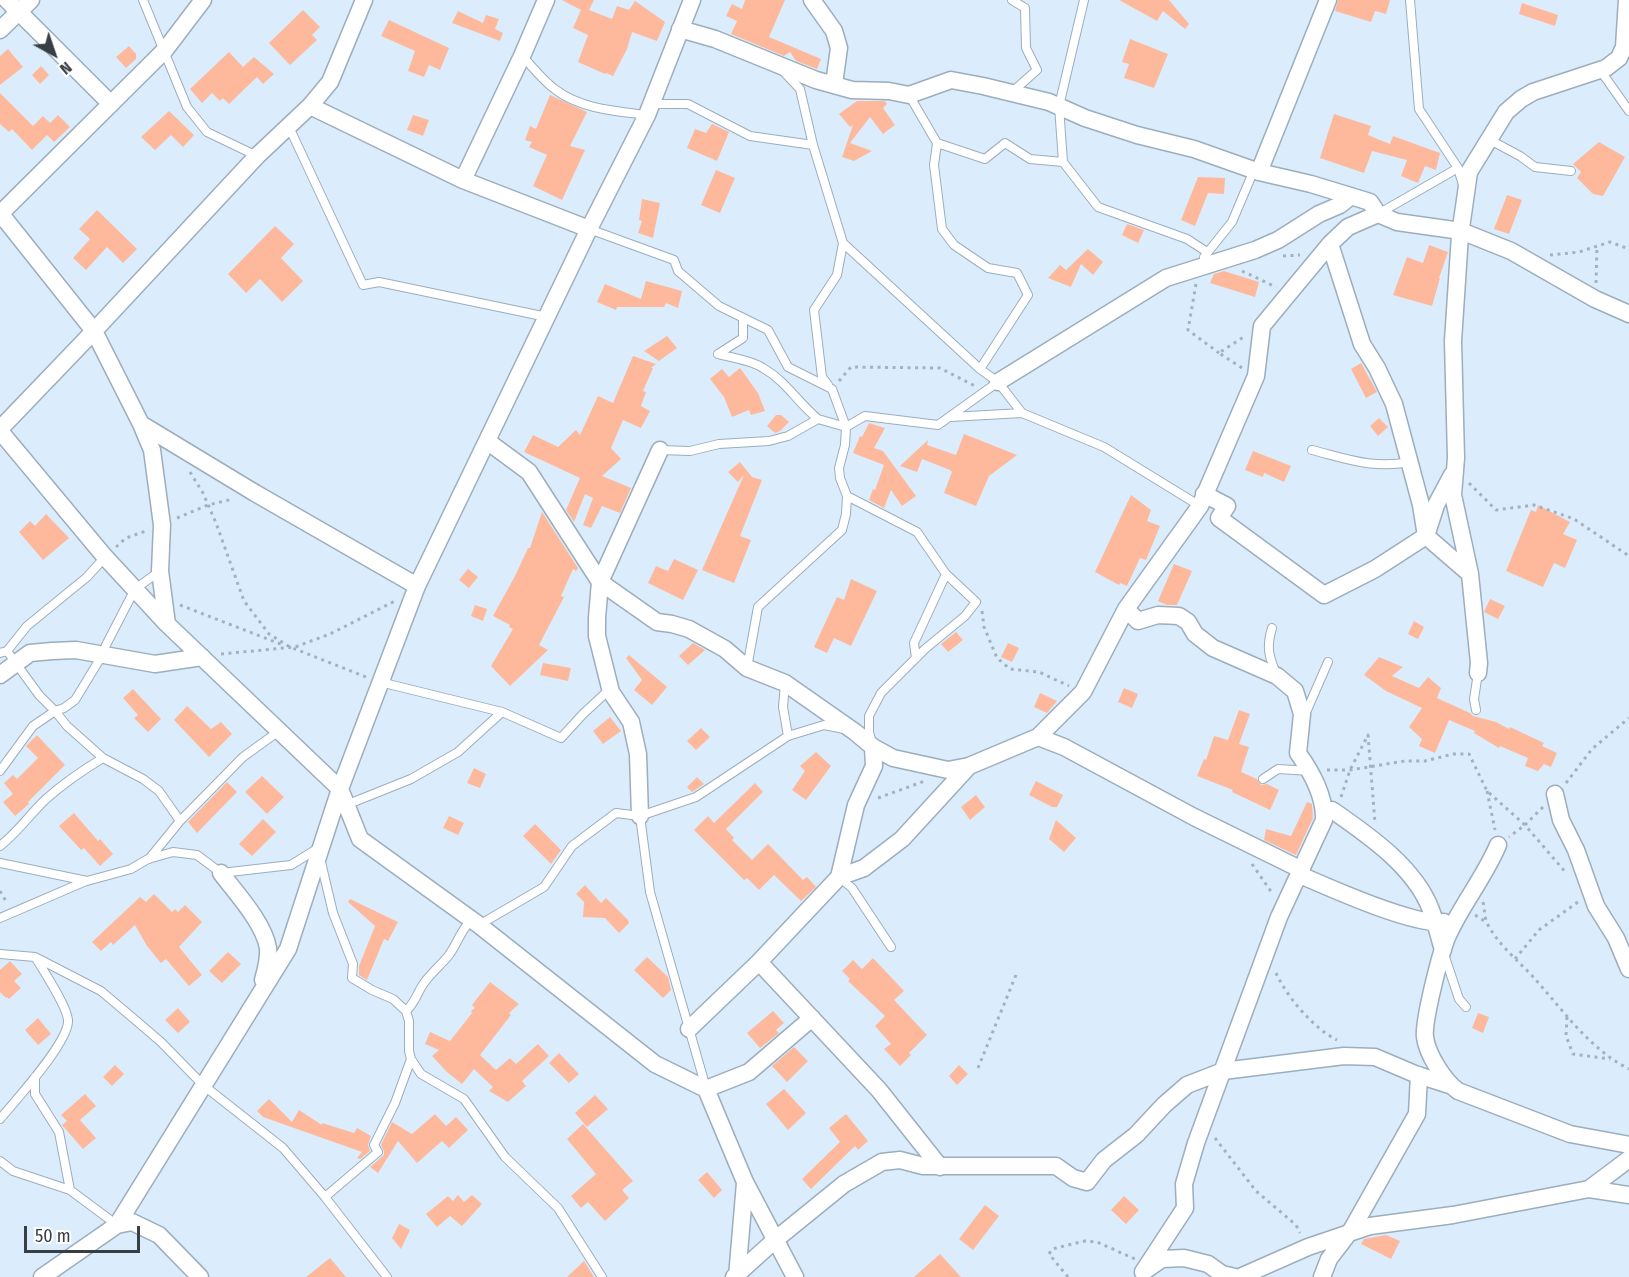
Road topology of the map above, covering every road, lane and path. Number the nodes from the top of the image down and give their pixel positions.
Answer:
1 (31, 0) edge
2 (143, 0) edge
3 (202, 0) edge
4 (364, 0) edge
5 (546, 0) edge
6 (692, 0) edge
7 (812, 0) edge
8 (1012, 0) edge
9 (1084, 0) edge
10 (1328, 0) edge
11 (1410, 0) edge
12 (1627, 0) edge
13 (12, 6) edge
14 (680, 29) junction
15 (0, 30) edge
16 (1627, 46) edge
17 (165, 50) junction
18 (522, 56) junction
19 (776, 63) junction
20 (1600, 70) junction
21 (834, 84) junction
22 (1012, 93) junction
23 (909, 95) junction
24 (111, 104) junction
25 (310, 106) junction
26 (1059, 106) junction
27 (649, 109) junction
28 (1629, 111) edge
29 (289, 127) junction
30 (1490, 140) junction
31 (937, 143) junction
32 (813, 145) junction
33 (257, 156) junction
34 (1063, 162) junction
35 (1458, 168) junction
36 (1256, 171) junction
37 (1572, 171) dead end
38 (463, 180) junction
39 (1466, 194) junction
40 (1351, 196) junction
41 (0, 213) edge
42 (1378, 214) junction
43 (589, 229) junction
44 (1461, 231) junction
45 (843, 243) junction
46 (1330, 244) junction
47 (1597, 246) junction
48 (1629, 249) edge
49 (1207, 252) junction
50 (1547, 256) dead end
51 (1222, 261) junction
52 (1200, 268) junction
53 (1289, 293) junction
54 (1595, 299) junction
55 (1629, 314) edge
56 (547, 317) junction
57 (743, 318) junction
58 (1262, 326) junction
59 (94, 331) junction
60 (1218, 353) junction
61 (980, 369) junction
62 (1256, 376) junction
63 (992, 387) junction
64 (832, 390) junction
65 (1022, 413) junction
66 (950, 417) junction
67 (818, 419) junction
68 (141, 424) junction
69 (846, 428) junction
70 (0, 430) edge
71 (487, 441) junction
72 (172, 443) junction
73 (660, 450) joint
74 (1312, 450) dead end
75 (1410, 462) junction
76 (1455, 469) junction
77 (846, 496) junction
78 (1202, 500) junction
79 (1426, 536) junction
80 (1629, 556) edge
81 (105, 557) junction
82 (160, 571) junction
83 (946, 574) junction
84 (1470, 574) junction
85 (600, 582) junction
86 (417, 586) junction
87 (135, 589) junction
88 (164, 599) junction
89 (976, 602) junction
90 (1126, 609) junction
91 (167, 624) junction
92 (1272, 628) dead end
93 (290, 647) junction
94 (103, 654) junction
95 (7, 656) edge
96 (202, 657) junction
97 (916, 658) junction
98 (1328, 662) dead end
99 (747, 668) junction
100 (1478, 673) joint
101 (0, 675) edge
102 (1277, 676) junction
103 (380, 682) junction
104 (785, 683) junction
105 (610, 689) junction
106 (1083, 692) junction
107 (1476, 710) dead end
108 (55, 711) junction
109 (501, 712) junction
110 (1629, 718) edge
111 (1301, 726) junction
112 (279, 731) junction
113 (855, 732) junction
114 (788, 736) junction
115 (1606, 736) dead end
116 (1038, 737) junction
117 (873, 747) junction
118 (104, 758) junction
119 (969, 766) junction
120 (1370, 767) junction
121 (948, 770) junction
122 (1350, 770) junction
123 (0, 771) edge
124 (1310, 771) junction
125 (1263, 778) dead end
126 (340, 789) junction
127 (1487, 791) junction
128 (1555, 795) dead end
129 (346, 805) junction
130 (856, 805) junction
131 (1332, 810) dead end
132 (640, 816) junction
133 (180, 821) junction
134 (1376, 841) junction
135 (1498, 845) junction
136 (0, 846) edge
137 (320, 850) junction
138 (148, 860) junction
139 (1249, 861) dead end
140 (0, 863) edge
141 (1301, 872) junction
142 (221, 873) junction
143 (839, 877) junction
144 (87, 881) junction
145 (1479, 883) junction
146 (1580, 901) dead end
147 (300, 912) junction
148 (1279, 917) junction
149 (0, 918) edge
150 (1457, 920) junction
151 (475, 922) junction
152 (1435, 923) junction
153 (264, 932) junction
154 (891, 947) dead end
155 (1268, 947) junction
156 (1443, 950) junction
157 (0, 954) edge
158 (35, 957) junction
159 (1515, 958) junction
160 (759, 962) junction
161 (1629, 969) edge
162 (1016, 975) dead end
163 (258, 997) junction
164 (1466, 1007) dead end
165 (406, 1011) junction
166 (1567, 1017) junction
167 (812, 1018) junction
168 (689, 1029) junction
169 (1345, 1044) dead end
170 (411, 1059) junction
171 (1610, 1059) junction
172 (978, 1068) dead end
173 (1629, 1069) edge
174 (1223, 1071) junction
175 (1419, 1075) junction
176 (35, 1076) junction
177 (203, 1085) junction
178 (1449, 1085) junction
179 (706, 1089) junction
180 (0, 1119) edge
181 (1203, 1122) junction
182 (1629, 1145) edge
183 (1629, 1159) edge
184 (0, 1161) edge
185 (940, 1167) junction
186 (745, 1182) junction
187 (1589, 1189) junction
188 (70, 1190) junction
189 (1629, 1195) edge
190 (325, 1197) junction
191 (117, 1224) junction
192 (1349, 1233) junction
193 (775, 1240) junction
194 (1308, 1247) junction
195 (1151, 1260) junction
196 (736, 1276) edge
197 (42, 1277) edge
198 (200, 1277) edge
199 (387, 1277) edge
200 (602, 1277) edge
201 (795, 1277) edge
202 (1068, 1277) edge
203 (1235, 1277) edge
204 (1240, 1277) edge
205 (1322, 1277) edge

1 - 13 street
2 - 17 lane
3 - 17 street
4 - 25 street
5 - 18 street
6 - 14 street
7 - 21 street
8 - 22 lane
9 - 26 lane
10 - 36 street
11 - 35 lane
12 - 16 street
13 - 15 street
13 - 24 street
14 - 19 street
14 - 27 street
16 - 20 street
17 - 24 street
17 - 33 lane
18 - 27 lane
18 - 38 street
19 - 21 street
19 - 32 lane
20 - 28 lane
20 - 30 street
21 - 23 street
22 - 23 street
22 - 26 street
23 - 31 lane
24 - 41 street
25 - 29 street
25 - 38 street
26 - 34 lane
26 - 36 street
27 - 32 lane
27 - 43 street
29 - 33 street
29 - 56 lane
30 - 37 lane
30 - 39 street
31 - 34 lane
31 - 61 lane
32 - 45 lane
33 - 59 street
34 - 49 lane
35 - 39 lane
35 - 42 lane
36 - 40 street
36 - 49 lane
38 - 43 street
39 - 44 street
40 - 42 street
40 - 51 street
41 - 59 street
42 - 44 street
42 - 46 street
43 - 56 street
43 - 57 lane
44 - 54 street
44 - 76 street
45 - 61 lane
45 - 64 lane
46 - 53 street
46 - 75 street
47 - 48 path
47 - 50 path
47 - 54 path
49 - 52 lane
51 - 52 street
51 - 53 path
52 - 60 path
52 - 63 street
53 - 58 street
54 - 55 street
56 - 71 street
57 - 64 lane
57 - 67 lane
58 - 60 path
58 - 62 street
59 - 68 street
59 - 70 street
60 - 62 path
61 - 63 lane
62 - 78 street
63 - 64 path
63 - 65 lane
63 - 66 lane
64 - 69 lane
65 - 66 lane
65 - 78 lane
66 - 69 lane
67 - 69 lane
67 - 73 lane
68 - 72 street
68 - 82 street
69 - 77 lane
70 - 81 street
71 - 85 street
71 - 86 street
72 - 86 street
72 - 93 path
73 - 85 street
74 - 75 lane
75 - 79 street
76 - 79 street
76 - 80 path
76 - 84 street
77 - 83 lane
77 - 99 lane
78 - 79 street
78 - 90 street
79 - 84 street
81 - 87 street
81 - 95 lane
82 - 87 lane
82 - 88 street
83 - 89 lane
83 - 97 lane
84 - 100 street
85 - 99 street
85 - 105 street
86 - 93 path
86 - 103 street
87 - 91 street
87 - 94 lane
88 - 91 street
88 - 93 path
89 - 97 lane
89 - 106 path
90 - 102 street
90 - 106 street
91 - 96 street
92 - 102 lane
93 - 96 path
93 - 103 path
94 - 95 street
94 - 96 street
94 - 108 lane
95 - 101 street
95 - 108 lane
96 - 112 street
97 - 117 lane
98 - 111 lane
99 - 104 street
100 - 107 lane
102 - 111 street
103 - 109 lane
103 - 126 street
104 - 113 street
104 - 114 lane
105 - 109 lane
105 - 132 street
106 - 116 street
108 - 118 lane
108 - 123 lane
109 - 129 lane
110 - 115 path
111 - 124 street
112 - 126 street
112 - 133 lane
113 - 114 lane
113 - 117 street
114 - 132 lane
116 - 119 street
116 - 141 street
117 - 121 street
117 - 130 street
118 - 133 lane
118 - 136 lane
119 - 121 street
119 - 143 street
120 - 122 path
120 - 122 path
120 - 127 path
120 - 134 path
121 - 130 path
122 - 124 path
124 - 125 lane
124 - 141 street
126 - 129 street
126 - 137 street
127 - 135 path
127 - 135 path
128 - 161 street
129 - 151 street
130 - 143 street
131 - 134 street
132 - 151 lane
132 - 168 lane
133 - 138 lane
134 - 152 street
135 - 145 street
137 - 142 lane
137 - 147 street
137 - 165 lane
138 - 142 lane
138 - 144 lane
139 - 148 path
140 - 144 lane
141 - 148 street
141 - 152 street
142 - 153 street
143 - 154 lane
143 - 160 street
144 - 149 lane
145 - 150 street
145 - 159 path
146 - 159 path
147 - 153 street
147 - 163 street
148 - 155 street
150 - 152 street
150 - 156 street
151 - 165 lane
151 - 179 street
152 - 156 street
153 - 163 street
155 - 169 path
155 - 174 street
156 - 164 lane
156 - 178 street
157 - 158 lane
158 - 176 lane
158 - 177 lane
159 - 166 path
160 - 167 street
160 - 168 street
162 - 172 path
163 - 177 street
165 - 170 lane
166 - 171 path
166 - 171 path
167 - 179 street
167 - 185 street
168 - 179 lane
170 - 190 lane
170 - 200 lane
171 - 173 path
174 - 175 street
174 - 181 street
174 - 185 street
175 - 178 street
175 - 192 street
176 - 180 lane
176 - 188 lane
177 - 190 lane
177 - 191 street
178 - 182 street
179 - 186 street
181 - 194 path
181 - 195 street
183 - 187 street
184 - 188 lane
185 - 193 street
186 - 193 street
186 - 196 street
187 - 189 street
187 - 192 street
188 - 191 lane
190 - 199 lane
191 - 197 street
191 - 198 street
192 - 194 street
192 - 205 street
193 - 196 street
193 - 201 street
194 - 204 street
195 - 202 path
195 - 203 street

